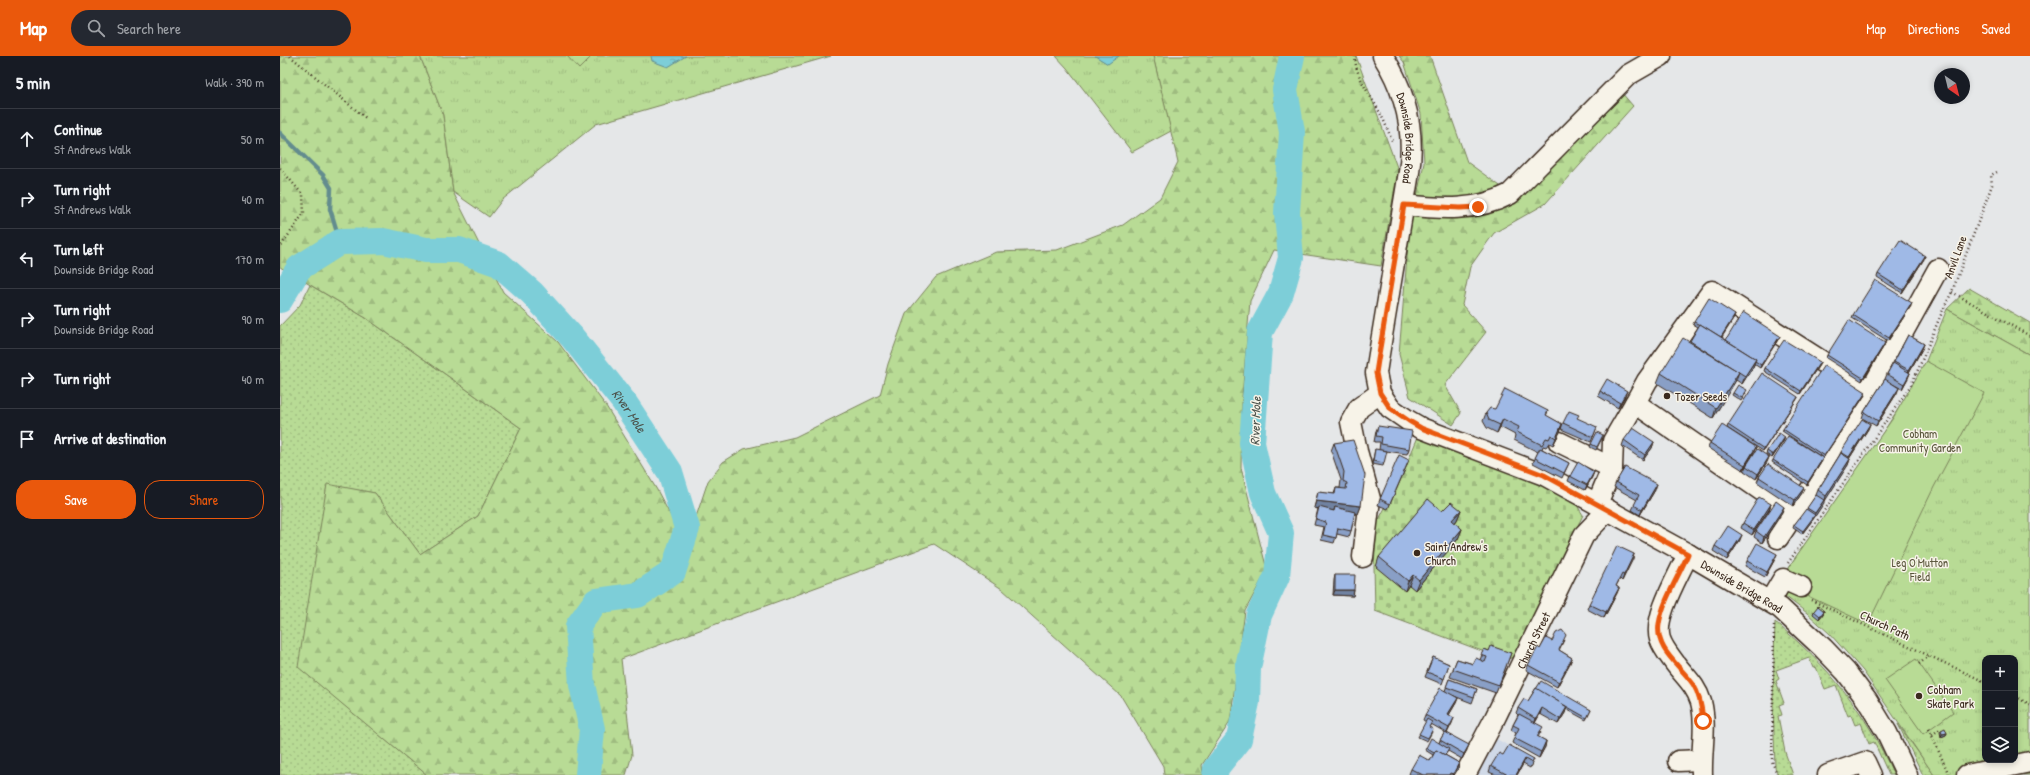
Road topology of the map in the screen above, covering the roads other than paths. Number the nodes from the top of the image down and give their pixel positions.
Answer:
1 (1383, 56) edge
2 (1661, 56) edge
3 (1404, 205) junction
4 (1938, 269) dead end
5 (1872, 390) junction
6 (1380, 393) junction
7 (1635, 403) junction
8 (1559, 442) edge
9 (1612, 468) junction
10 (1602, 507) junction
11 (1794, 513) junction
12 (1778, 538) dead end
13 (1688, 554) junction
14 (1363, 557) dead end
15 (1803, 592) road end
16 (1775, 605) junction
17 (1678, 761) dead end
18 (2030, 762) edge
19 (1702, 767) edge
20 (1465, 775) edge
21 (1828, 775) edge
22 (1871, 775) edge
23 (1907, 775) edge
24 (1968, 775) edge

1 - 3 street, Downside Bridge Road
2 - 3 street
3 - 6 street, Downside Bridge Road
4 - 5 street
5 - 7 street
5 - 11 street
6 - 10 street, Downside Bridge Road
6 - 14 street
7 - 9 street
7 - 11 street
8 - 9 street
9 - 10 street
10 - 13 street, Downside Bridge Road
10 - 20 street, Church Street
11 - 12 street
13 - 16 street, Downside Bridge Road
13 - 19 street
15 - 16 street
16 - 23 street, Downside Bridge Road
17 - 19 street
18 - 24 street
21 - 22 street

